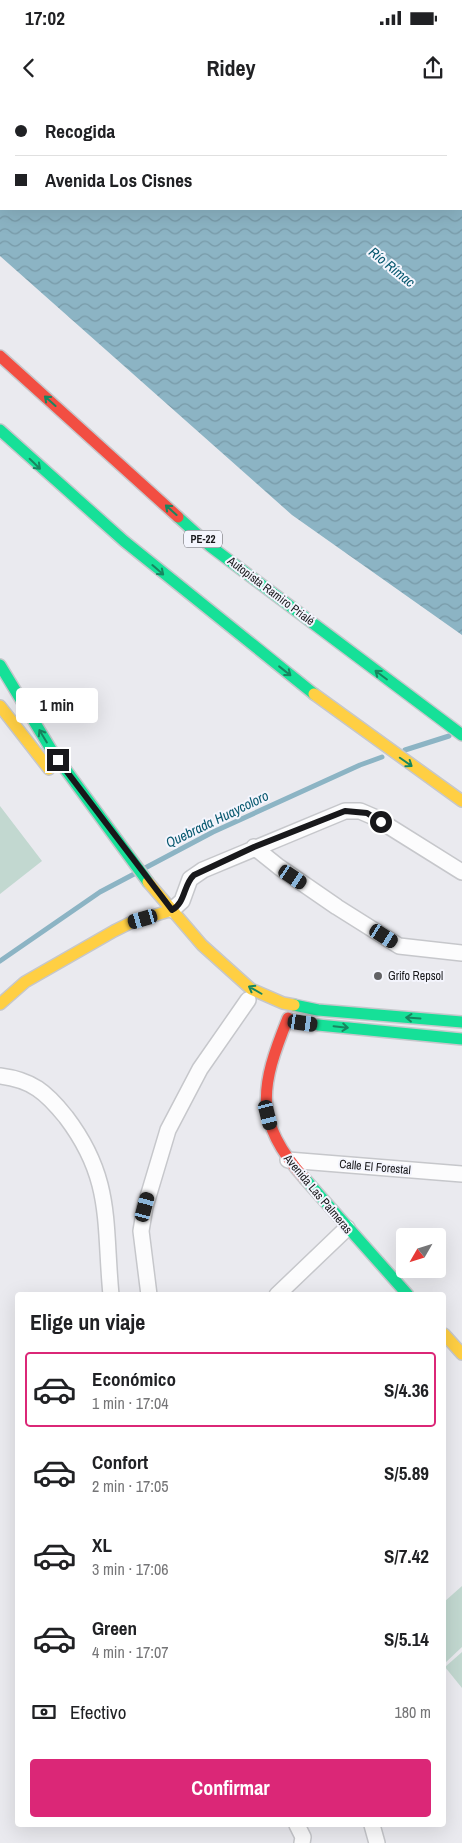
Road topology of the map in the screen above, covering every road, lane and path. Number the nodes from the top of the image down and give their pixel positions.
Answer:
1 (0, 356) edge
2 (0, 430) edge
3 (0, 665) edge
4 (0, 706) edge
5 (462, 735) edge
6 (462, 801) edge
7 (108, 836) junction
8 (254, 847) junction
9 (462, 872) edge
10 (168, 912) junction
11 (462, 953) edge
12 (0, 1004) edge
13 (255, 1004) joint
14 (275, 1013) dead end
15 (288, 1018) junction
16 (462, 1022) edge
17 (462, 1039) edge
18 (0, 1076) edge
19 (288, 1160) junction
20 (462, 1174) edge
21 (346, 1228) junction
22 (111, 1292) edge
23 (149, 1292) edge
24 (280, 1292) edge
25 (405, 1292) edge
26 (446, 1336) edge
27 (462, 1354) edge
28 (298, 1827) edge
29 (373, 1827) edge
30 (302, 1843) edge
31 (377, 1843) edge

5 -> 1 main road, Autopista Ramiro Prialé / PE-22
2 -> 6 main road
7 -> 3 main road
4 - 7 main road
7 - 10 main road
8 - 9 street
8 - 10 street
8 - 11 street
10 - 12 main road
10 - 13 main road
16 -> 10 main road
13 - 23 street
14 - 15 main road
15 -> 17 main road
15 - 19 main road, Avenida Las Palmeras
18 - 22 street
19 - 20 street, Calle El Forestal
19 - 21 main road, Avenida Las Palmeras
21 - 24 street
21 - 25 main road, Avenida Las Palmeras
26 - 27 main road
28 - 30 street
29 - 31 street

